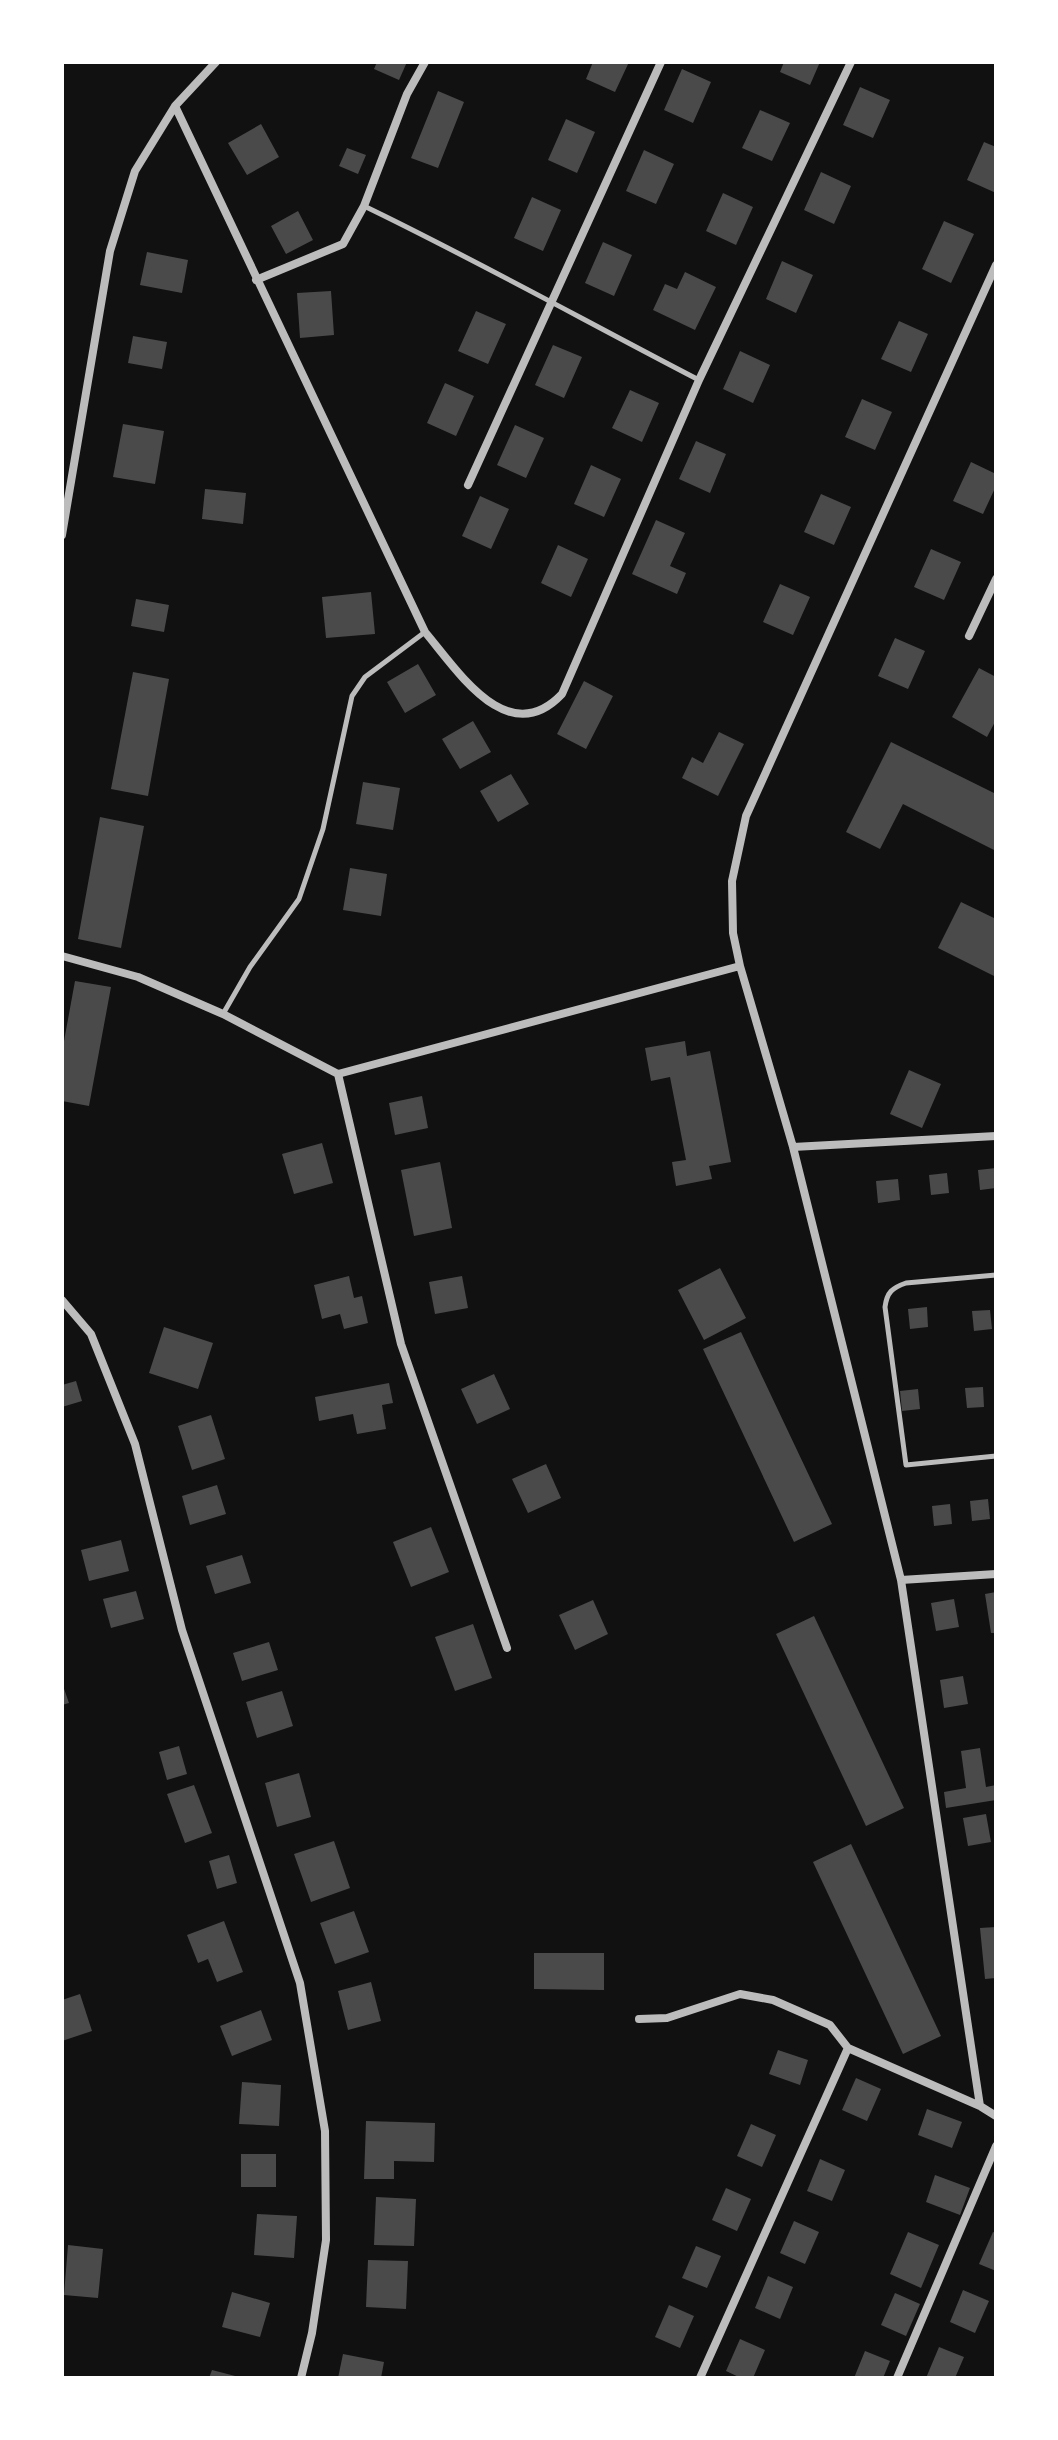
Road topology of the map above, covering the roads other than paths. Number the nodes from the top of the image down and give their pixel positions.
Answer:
1 (216, 62) edge
2 (425, 62) edge
3 (661, 62) edge
4 (851, 62) edge
5 (175, 106) junction
6 (364, 206) junction
7 (996, 265) edge
8 (256, 280) junction
9 (551, 304) junction
10 (699, 380) junction
11 (73, 471) junction
12 (62, 472) edge
13 (468, 485) dead end
14 (62, 535) edge
15 (996, 579) edge
16 (425, 632) junction
17 (969, 636) dead end
18 (62, 956) edge
19 (740, 966) junction
20 (223, 1014) junction
21 (338, 1074) junction
22 (996, 1136) edge
23 (793, 1147) junction
24 (996, 1275) edge
25 (62, 1300) edge
26 (996, 1456) edge
27 (996, 1574) edge
28 (901, 1580) junction
29 (507, 1648) dead end
30 (639, 2019) dead end
31 (848, 2048) junction
32 (980, 2106) junction
33 (996, 2116) edge
34 (996, 2146) edge
35 (301, 2378) edge
36 (700, 2378) edge
37 (897, 2378) edge

1 - 5 street
2 - 6 street
3 - 9 street
4 - 10 street
5 - 8 street
5 - 11 street
6 - 8 street
6 - 9 lane
7 - 19 street
8 - 16 street
9 - 10 lane
9 - 13 street
10 - 16 street
11 - 12 lane
11 - 14 street
15 - 17 street
16 - 20 lane
18 - 20 street
19 - 21 street
19 - 23 street
20 - 21 street
21 - 29 street
22 - 23 street
23 - 28 street
24 - 26 lane
25 - 35 street
27 - 28 street
28 - 32 street
30 - 31 street
31 - 32 street
31 - 36 street
32 - 33 street
34 - 37 street

